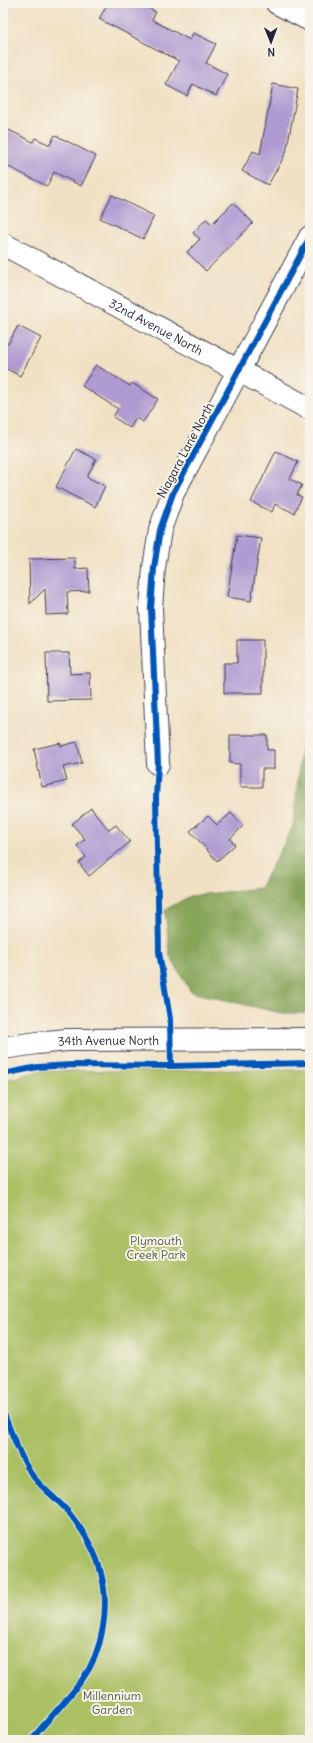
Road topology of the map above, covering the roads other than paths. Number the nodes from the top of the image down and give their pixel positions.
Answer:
1 (278, 3) edge
2 (310, 20) edge
3 (310, 237) edge
4 (3, 244) edge
5 (238, 370) junction
6 (310, 409) edge
7 (158, 764) dead end
8 (310, 1039) edge
9 (3, 1048) edge

1 - 2 street
3 - 5 street, Niagara Lane North
4 - 5 street, 32nd Avenue North
5 - 6 street, 32nd Avenue North
5 - 7 street, Niagara Lane North
8 - 9 street, 34th Avenue North

